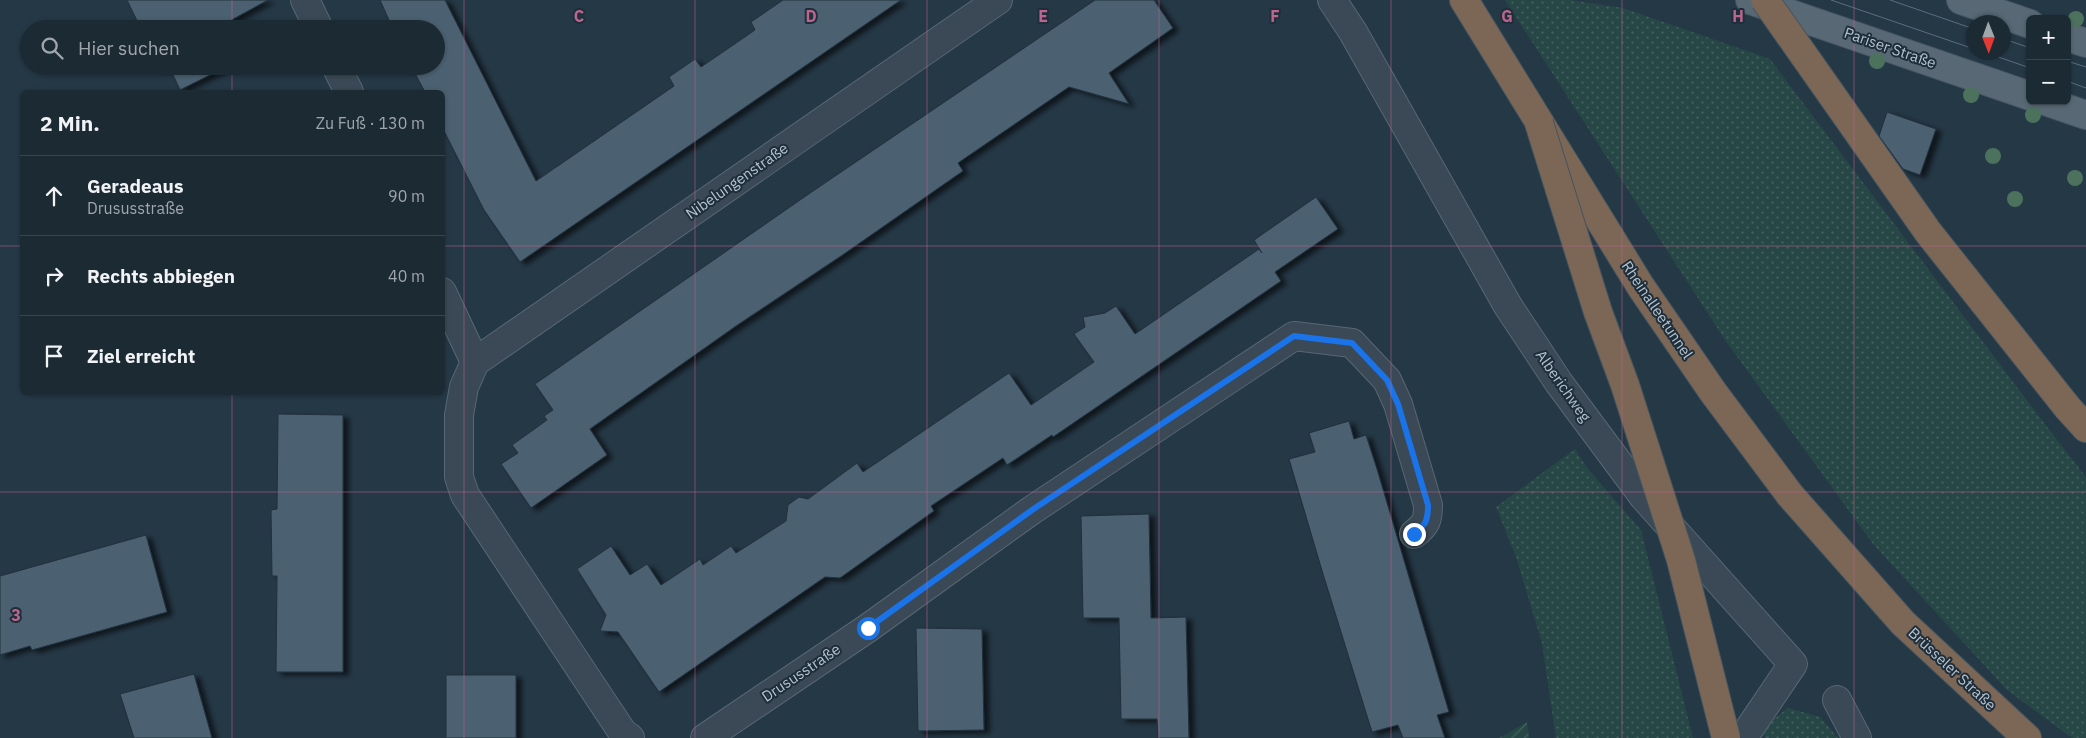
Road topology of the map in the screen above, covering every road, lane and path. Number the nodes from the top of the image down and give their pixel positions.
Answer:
1 (305, 0) edge
2 (998, 0) edge
3 (1332, 0) edge
4 (1464, 0) edge
5 (1750, 0) edge
6 (1765, 0) edge
7 (1961, 0) edge
8 (315, 20) edge
9 (2026, 23) edge
10 (2071, 38) edge
11 (2086, 43) edge
12 (340, 75) edge
13 (348, 90) edge
14 (2026, 95) edge
15 (2057, 105) edge
16 (2086, 115) edge
17 (1539, 123) junction
18 (445, 298) edge
19 (476, 362) junction
20 (2086, 428) edge
21 (1414, 534) dead end
22 (1880, 598) joint
23 (1837, 700) dead end
24 (630, 738) edge
25 (705, 738) edge
26 (1726, 738) edge
27 (1743, 738) edge
28 (1857, 738) edge
29 (2026, 738) edge

1 - 8 street
2 - 19 street, Nibelungenstraße
3 - 27 street, Alberichweg
4 - 17 highway, Rheinalleetunnel
5 - 14 main road, Pariser Straße
6 - 20 highway, bridge
7 - 9 main road
10 - 11 main road
12 - 13 street
15 - 16 main road
17 - 22 highway, Rheinalleetunnel, bridge
17 - 26 highway, bridge
18 - 19 street
19 - 24 street
21 - 25 street, Drususstraße
22 - 29 highway, Brüsseler Straße
23 - 28 street

